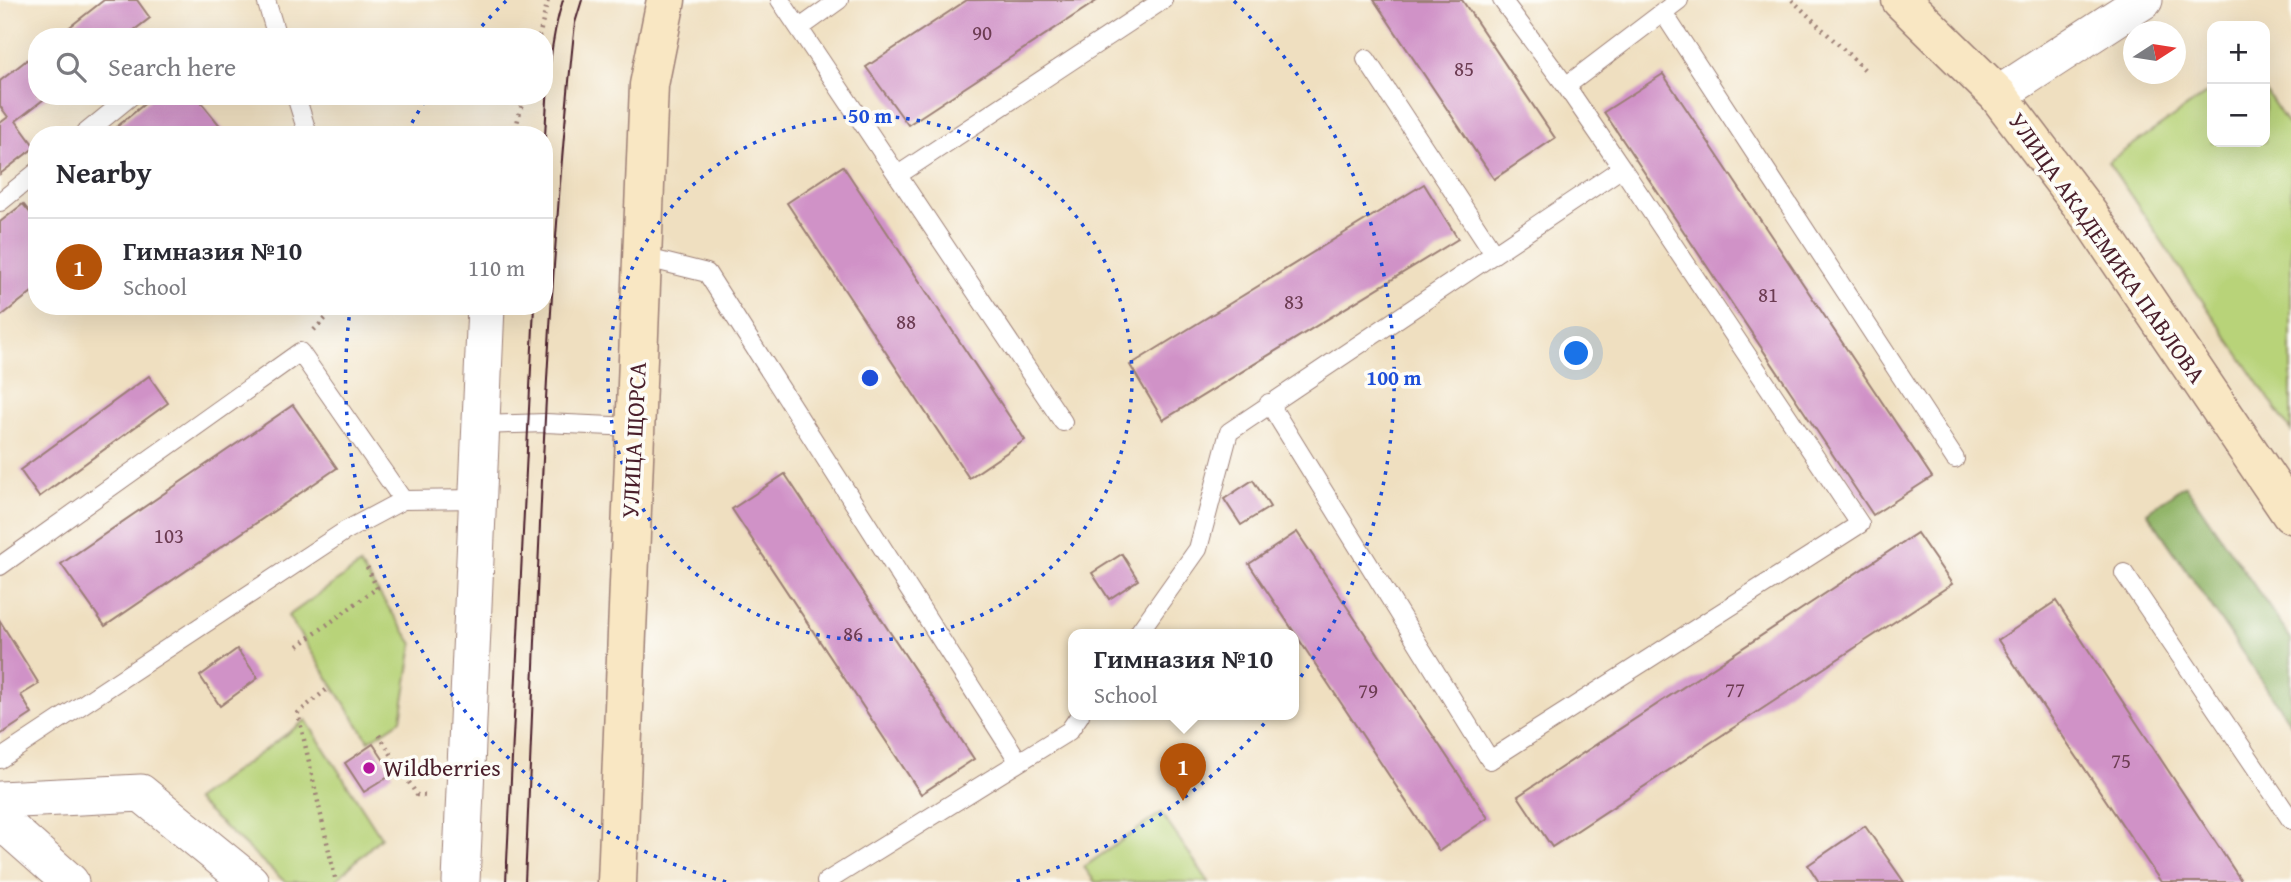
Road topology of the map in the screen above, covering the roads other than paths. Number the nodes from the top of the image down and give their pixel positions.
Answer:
1 (266, 0) edge
2 (666, 0) edge
3 (780, 0) edge
4 (839, 0) edge
5 (1163, 0) edge
6 (1502, 0) edge
7 (1679, 0) edge
8 (1902, 0) edge
9 (2125, 5) edge
10 (1664, 14) junction
11 (274, 28) edge
12 (800, 28) junction
13 (1366, 59) dead end
14 (1566, 86) junction
15 (1998, 96) junction
16 (120, 105) edge
17 (299, 105) edge
18 (94, 126) edge
19 (305, 126) edge
20 (1622, 168) junction
21 (898, 175) junction
22 (28, 179) edge
23 (0, 202) edge
24 (1493, 253) junction
25 (643, 257) junction
26 (486, 315) edge
27 (1269, 403) junction
28 (1063, 422) dead end
29 (482, 425) junction
30 (634, 427) junction
31 (1955, 459) dead end
32 (478, 499) junction
33 (403, 500) junction
34 (2291, 513) edge
35 (0, 566) edge
36 (2123, 573) dead end
37 (1141, 629) edge
38 (1077, 720) edge
39 (0, 759) edge
40 (1019, 762) junction
41 (0, 800) edge
42 (0, 820) edge
43 (2291, 820) edge
44 (70, 882) edge
45 (250, 882) edge
46 (461, 882) edge
47 (617, 882) edge
48 (826, 882) edge

1 - 11 lane
2 - 25 main road, УЛИЦА ЩОРСА
3 - 12 lane
4 - 12 lane
5 - 21 lane
6 - 14 lane
7 - 10 lane
8 - 15 main road, УЛИЦА АКАДЕМИКА ПАВЛОВА
9 - 15 street
10 - 14 lane
10 - 31 lane
12 - 21 lane
13 - 24 lane
14 - 20 lane
15 - 34 main road, УЛИЦА АКАДЕМИКА ПАВЛОВА
16 - 18 lane
17 - 19 lane
20 - 24 lane
20 - 27 lane
21 - 28 lane
22 - 23 lane
24 - 27 lane
25 - 30 main road, УЛИЦА ЩОРСА
25 - 40 lane
26 - 29 street
27 - 37 lane
29 - 30 lane
29 - 32 street
30 - 47 main road, УЛИЦА ЩОРСА
32 - 33 lane
32 - 46 street
33 - 35 lane
33 - 39 lane
36 - 43 lane
38 - 40 lane
40 - 48 lane
41 - 45 street
42 - 44 street

